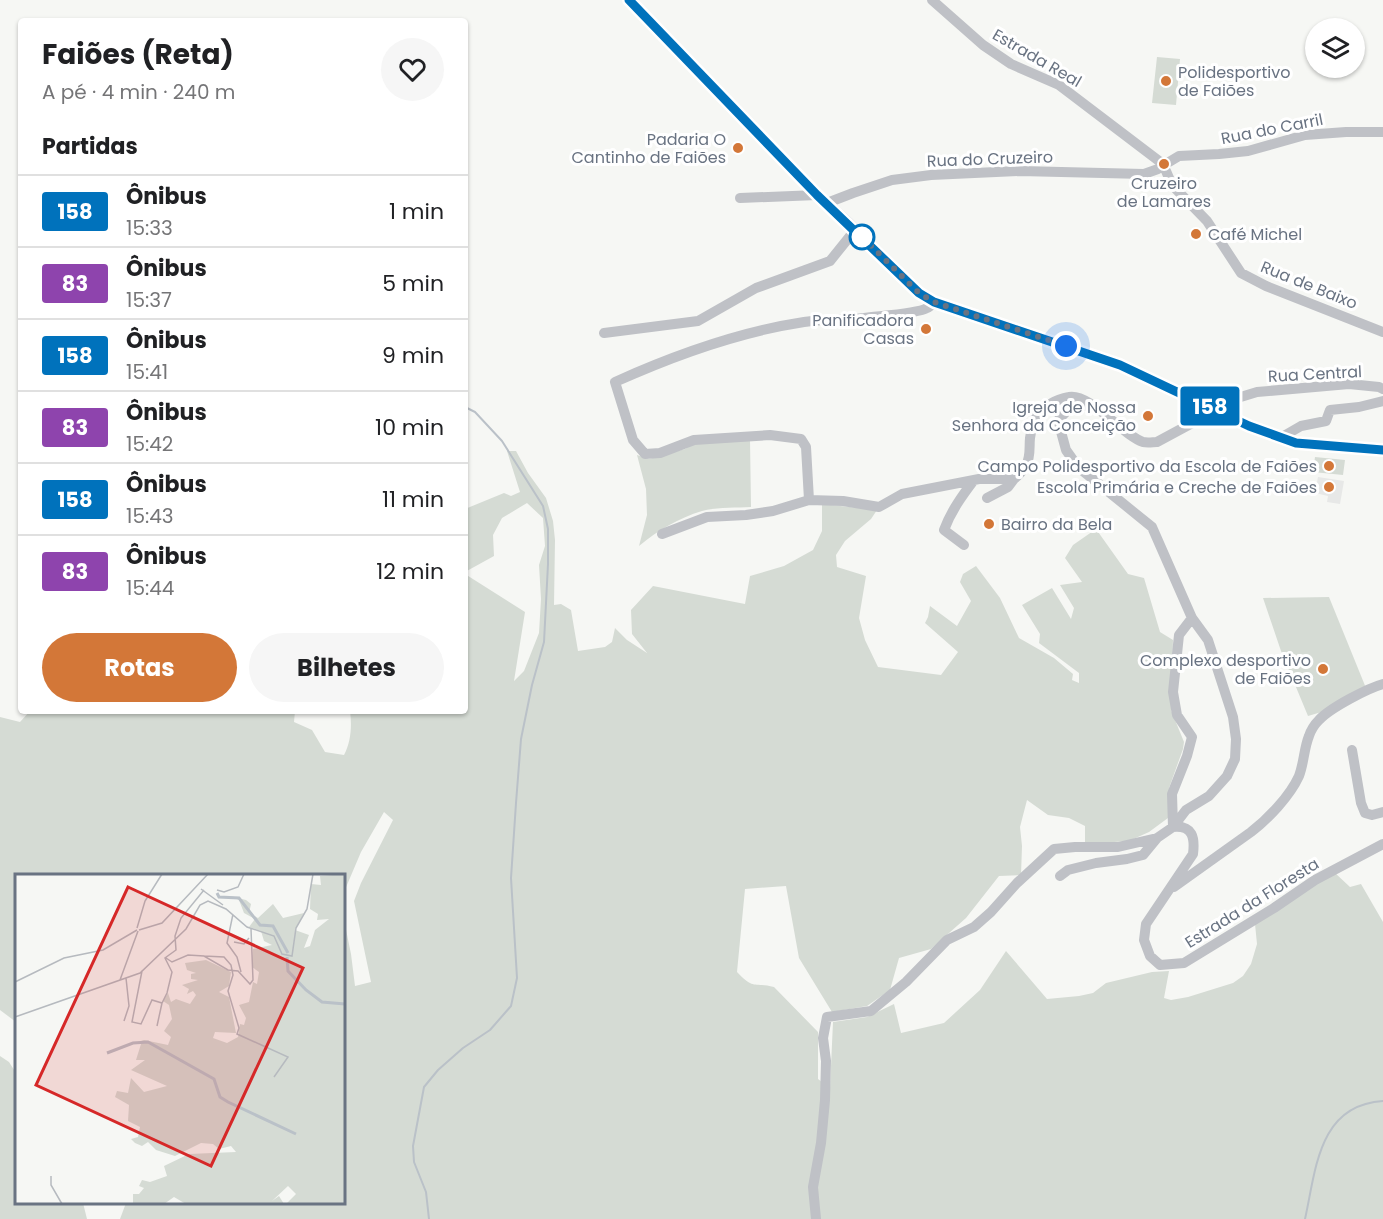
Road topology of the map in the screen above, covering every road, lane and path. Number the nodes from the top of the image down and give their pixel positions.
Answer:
1 (629, 0) edge
2 (932, 0) edge
3 (1383, 132) edge
4 (1163, 166) junction
5 (740, 198) dead end
6 (822, 199) junction
7 (855, 230) junction
8 (934, 302) junction
9 (1383, 332) edge
10 (604, 333) dead end
11 (1383, 389) edge
12 (1383, 401) edge
13 (1093, 405) junction
14 (1215, 409) junction
15 (1282, 437) junction
16 (1383, 450) edge
17 (1014, 479) junction
18 (974, 480) junction
19 (987, 498) dead end
20 (809, 500) junction
21 (662, 534) dead end
22 (964, 545) dead end
23 (1192, 618) junction
24 (1383, 684) edge
25 (1352, 750) dead end
26 (1383, 812) edge
27 (1173, 827) junction
28 (1157, 838) junction
29 (1383, 844) edge
30 (1060, 876) dead end
31 (1170, 890) junction
32 (816, 1219) edge

1 - 6 main road
2 - 4 street, Estrada Real
3 - 4 street, Rua do Carril
4 - 6 street, Rua do Cruzeiro
4 - 9 street, Rua de Baixo
5 - 6 street
6 - 7 main road
7 - 8 main road
7 - 10 street
8 - 14 main road
8 - 20 street
11 - 14 street, Rua Central
12 - 15 street
13 - 14 street, Rua Central
13 - 17 street
13 - 23 street
14 - 15 main road
15 - 16 main road
17 - 18 street
17 - 19 street
18 - 20 street
18 - 22 street
20 - 21 street
23 - 27 street
23 - 27 street
24 - 31 street
25 - 26 street
27 - 28 street
27 - 31 street, Estrada da Floresta
28 - 30 street
28 - 32 street
29 - 31 street, Estrada da Floresta

